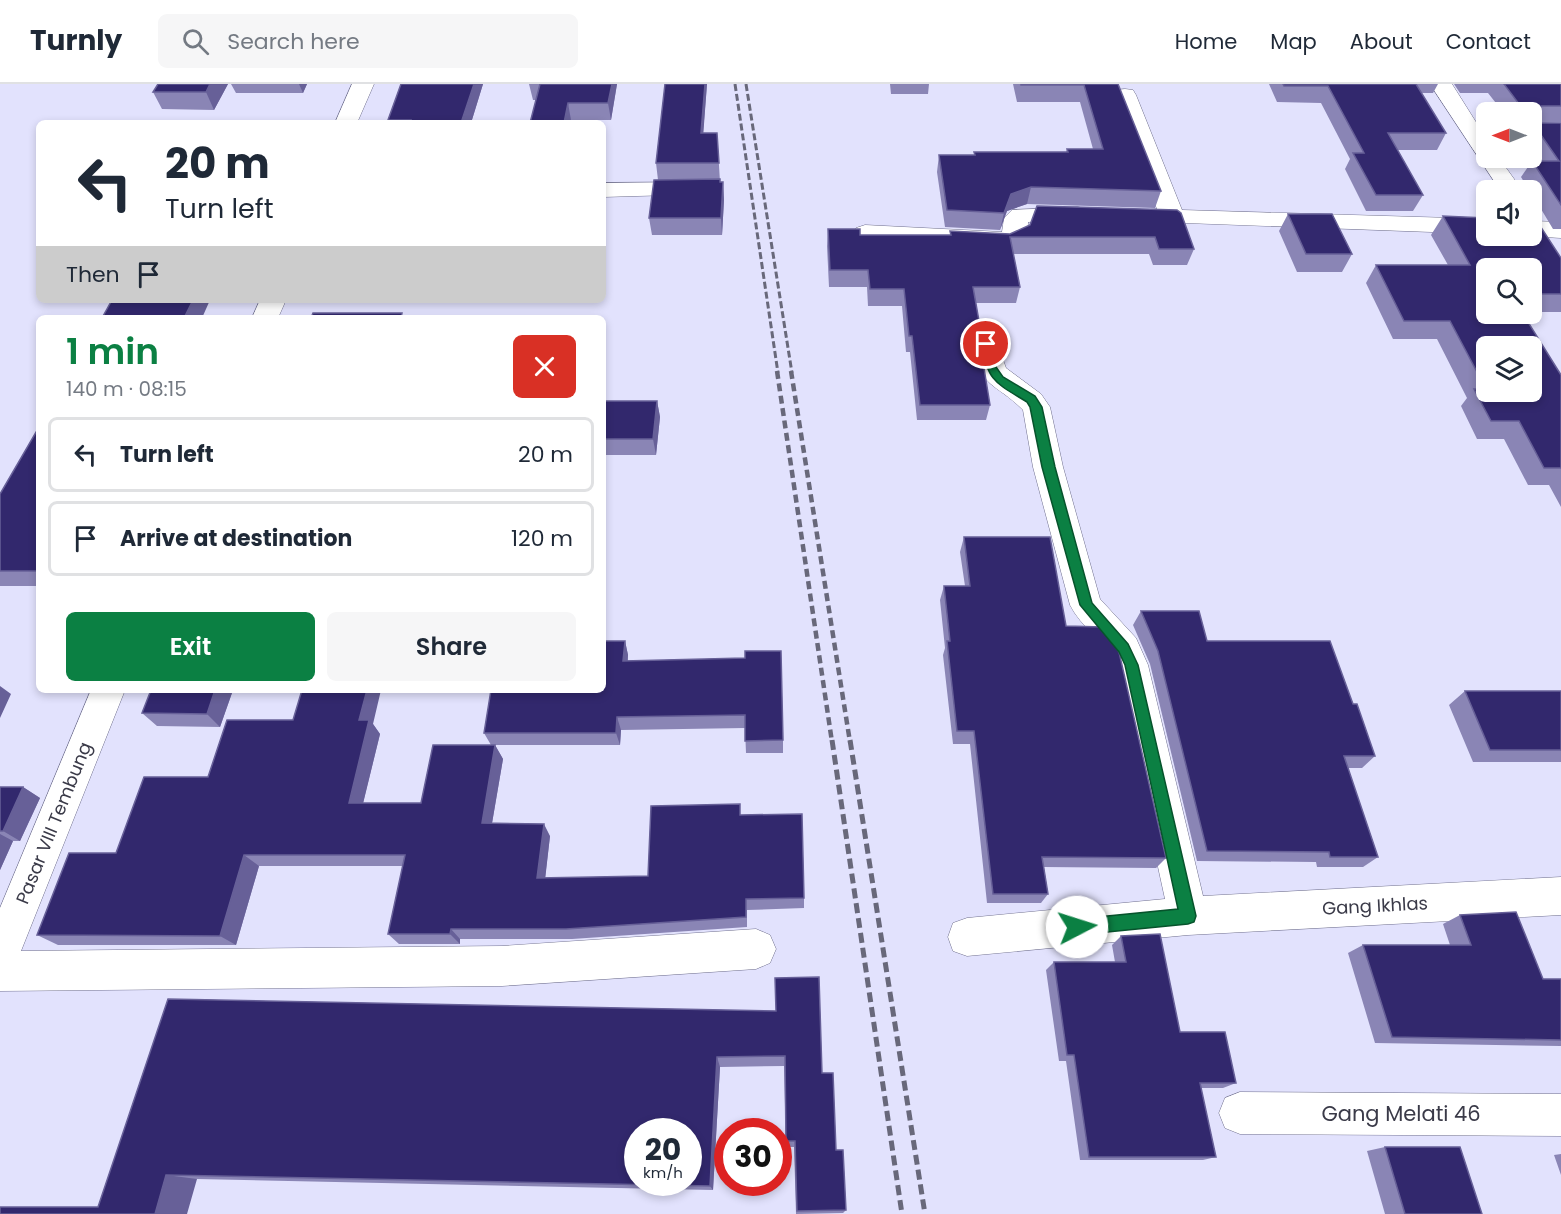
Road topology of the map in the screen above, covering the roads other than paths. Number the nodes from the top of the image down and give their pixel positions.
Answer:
1 (363, 84) edge
2 (1441, 84) edge
3 (1125, 95) edge
4 (347, 120) edge
5 (1476, 127) edge
6 (715, 189) edge
7 (606, 190) edge
8 (1172, 216) junction
9 (1476, 227) edge
10 (865, 233) edge
11 (986, 344) dead end
12 (107, 693) edge
13 (1561, 896) edge
14 (1188, 916) junction
15 (967, 938) dead end
16 (756, 950) dead end
17 (0, 955) edge
18 (0, 971) edge
19 (1240, 1113) dead end
20 (1561, 1115) edge

1 - 4 street
2 - 5 street
3 - 8 street
6 - 7 street
8 - 9 street
8 - 10 street
11 - 14 street
12 - 17 street, Pasar VIII Tembung
13 - 14 street, Gang Ikhlas
14 - 15 street, Gang Ikhlas
16 - 18 street
19 - 20 street, Gang Melati 46

